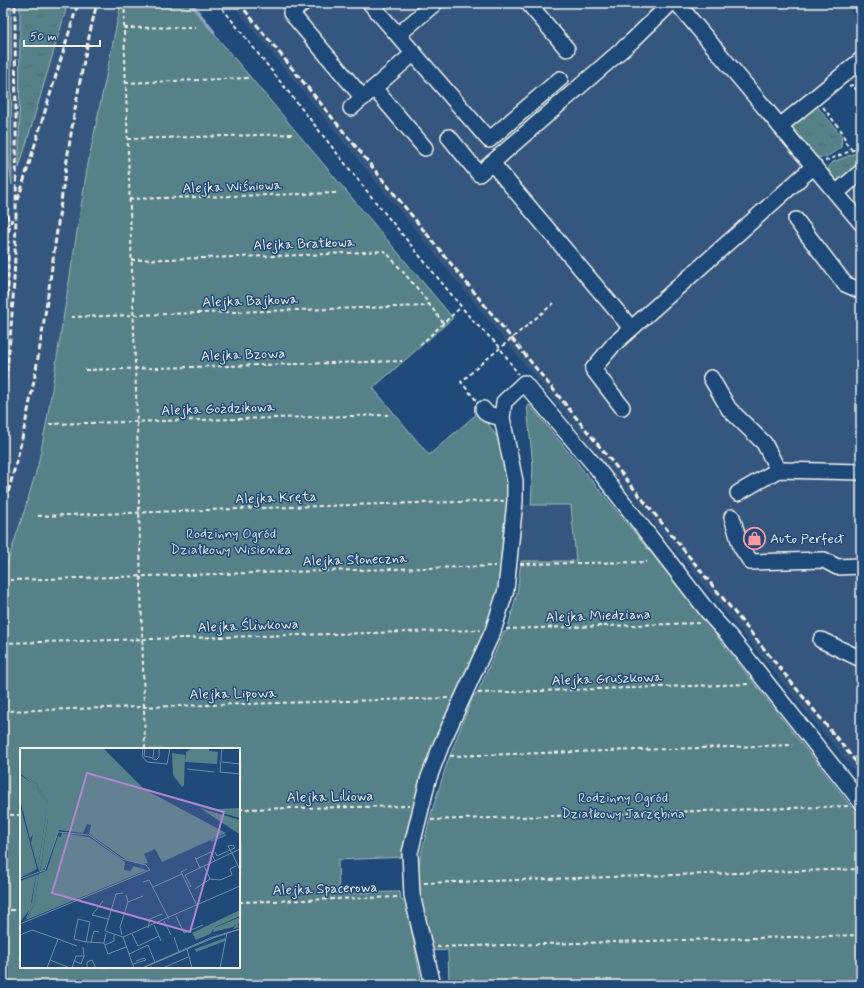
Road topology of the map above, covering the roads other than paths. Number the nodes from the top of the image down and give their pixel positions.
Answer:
1 (303, 3) edge
2 (370, 3) edge
3 (435, 3) edge
4 (528, 3) edge
5 (671, 3) edge
6 (677, 3) edge
7 (398, 35) junction
8 (567, 49) dead end
9 (414, 53) junction
10 (861, 60) edge
11 (560, 80) dead end
12 (368, 93) junction
13 (351, 108) dead end
14 (780, 126) junction
15 (449, 137) dead end
16 (425, 148) dead end
17 (492, 163) junction
18 (814, 166) junction
19 (861, 172) edge
20 (836, 193) junction
21 (796, 220) dead end
22 (861, 222) edge
23 (861, 291) edge
24 (631, 328) junction
25 (711, 378) dead end
26 (622, 407) dead end
27 (483, 409) road end
28 (502, 418) junction
29 (778, 470) junction
30 (861, 472) edge
31 (738, 493) dead end
32 (732, 517) dead end
33 (861, 566) edge
34 (821, 640) dead end
35 (861, 659) edge
36 (854, 804) edge
37 (433, 985) edge

1 - 12 lane
2 - 7 lane
3 - 7 lane
4 - 8 lane
5 - 17 lane
6 - 14 lane
7 - 9 lane
9 - 11 lane
9 - 12 lane
10 - 14 lane
12 - 13 lane
12 - 16 lane
14 - 18 lane
15 - 17 lane
17 - 24 lane
18 - 20 lane
18 - 24 lane
19 - 20 lane
20 - 22 lane
21 - 23 lane
24 - 26 lane
25 - 29 lane
27 - 28 lane
28 - 36 lane
28 - 37 lane
29 - 30 lane
29 - 31 lane
32 - 33 lane
34 - 35 lane

